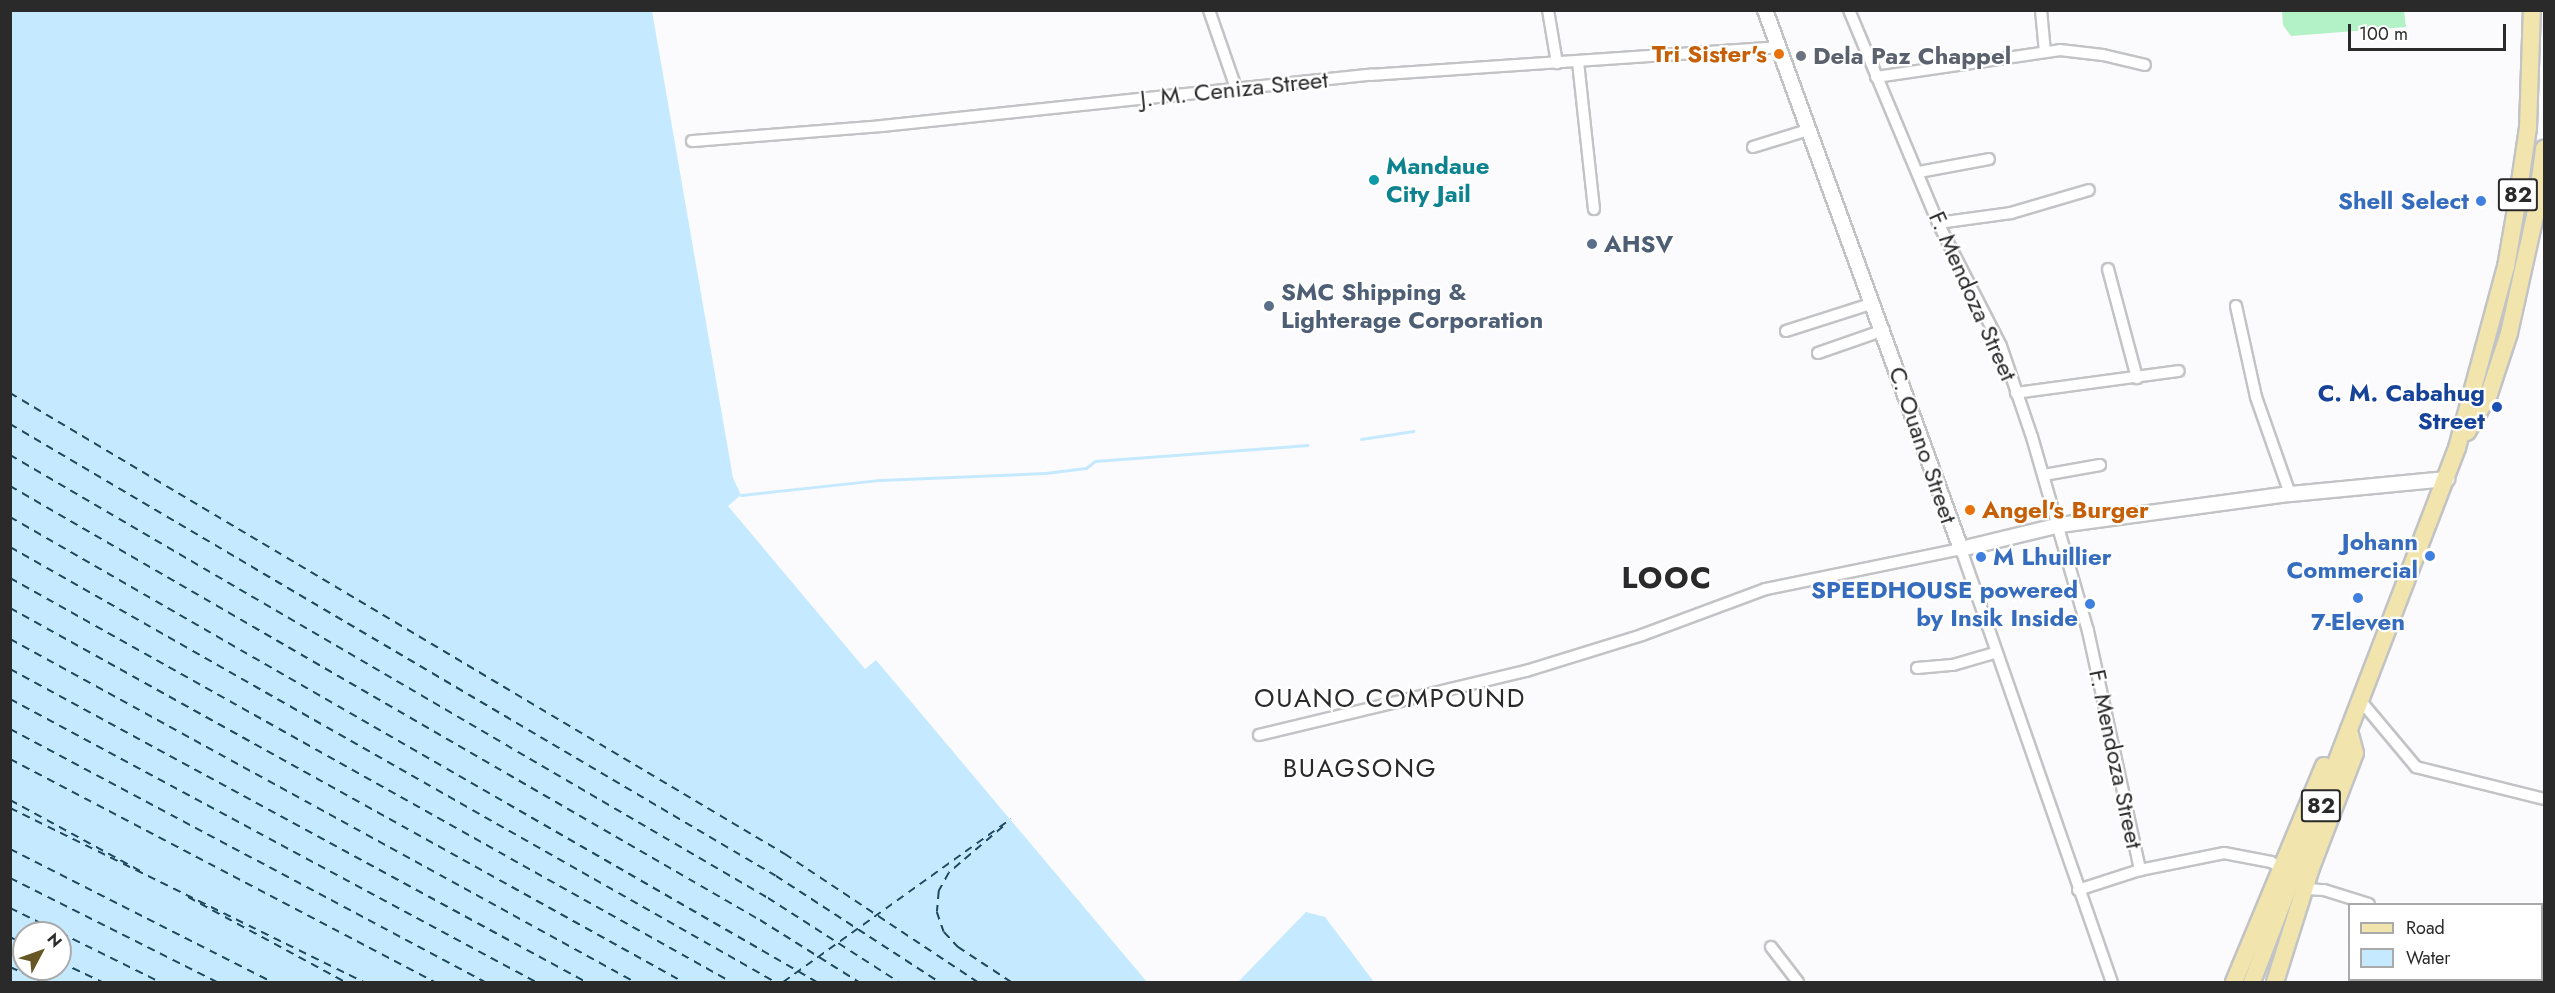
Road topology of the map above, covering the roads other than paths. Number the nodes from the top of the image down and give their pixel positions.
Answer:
1 (1209, 10) edge
2 (1548, 10) edge
3 (1765, 10) edge
4 (1849, 10) edge
5 (2042, 10) edge
6 (2532, 10) edge
7 (1777, 47) junction
8 (2046, 52) junction
9 (1578, 62) junction
10 (1557, 63) junction
11 (2145, 65) dead end
12 (1876, 77) junction
13 (1236, 88) junction
14 (1808, 130) junction
15 (692, 141) dead end
16 (1753, 147) dead end
17 (2544, 149) edge
18 (1989, 159) dead end
19 (1919, 172) junction
20 (2089, 190) dead end
21 (1594, 209) dead end
22 (1938, 223) junction
23 (2108, 269) dead end
24 (1874, 303) junction
25 (2236, 306) dead end
26 (1884, 330) junction
27 (1786, 332) dead end
28 (1818, 353) dead end
29 (2180, 371) dead end
30 (2137, 378) junction
31 (2016, 393) junction
32 (2457, 448) junction
33 (2100, 465) dead end
34 (2044, 475) junction
35 (2447, 479) junction
36 (2290, 494) junction
37 (2433, 515) junction
38 (2060, 525) junction
39 (1961, 549) junction
40 (1994, 653) junction
41 (1917, 668) dead end
42 (2360, 700) junction
43 (2349, 730) junction
44 (1259, 735) dead end
45 (2544, 799) edge
46 (2282, 868) junction
47 (2140, 870) junction
48 (2078, 890) junction
49 (2316, 890) junction
50 (2365, 903) edge
51 (1771, 947) dead end
52 (1798, 982) edge
53 (2112, 982) edge
54 (2234, 982) edge
55 (2252, 982) edge
56 (2275, 982) edge

1 - 13 street
2 - 10 street
3 - 7 street, C. Ouano Street
4 - 12 street, F. Mendoza Street
5 - 8 street
6 - 32 main road, 82
7 - 9 street, J. M. Ceniza Street
7 - 14 street, C. Ouano Street
8 - 11 street
8 - 12 street
9 - 10 street, J. M. Ceniza Street
9 - 21 street
10 - 13 street, J. M. Ceniza Street
12 - 19 street, F. Mendoza Street
13 - 15 street, J. M. Ceniza Street
14 - 16 street
14 - 24 street, C. Ouano Street
17 - 32 main road, 82
18 - 19 street
19 - 22 street, F. Mendoza Street
20 - 22 street
22 - 31 street, F. Mendoza Street
23 - 30 street
24 - 26 street, C. Ouano Street
24 - 27 street
25 - 36 street
26 - 28 street
26 - 39 street, C. Ouano Street
29 - 30 street
30 - 31 street
31 - 34 street, F. Mendoza Street
32 - 35 main road, 82
33 - 34 street
34 - 38 street, F. Mendoza Street
35 - 36 street
35 - 37 main road, 82
36 - 38 street
37 - 42 main road, 82
37 - 46 main road
38 - 39 street
38 - 47 street, F. Mendoza Street
39 - 40 street, C. Ouano Street
39 - 44 street
40 - 41 street
40 - 48 street, C. Ouano Street
42 - 43 main road, 82
42 - 45 street
43 - 49 main road
43 - 55 main road, 82
46 - 47 street
46 - 54 main road
47 - 48 street
48 - 53 street, C. Ouano Street
49 - 50 street
49 - 56 main road
51 - 52 street

